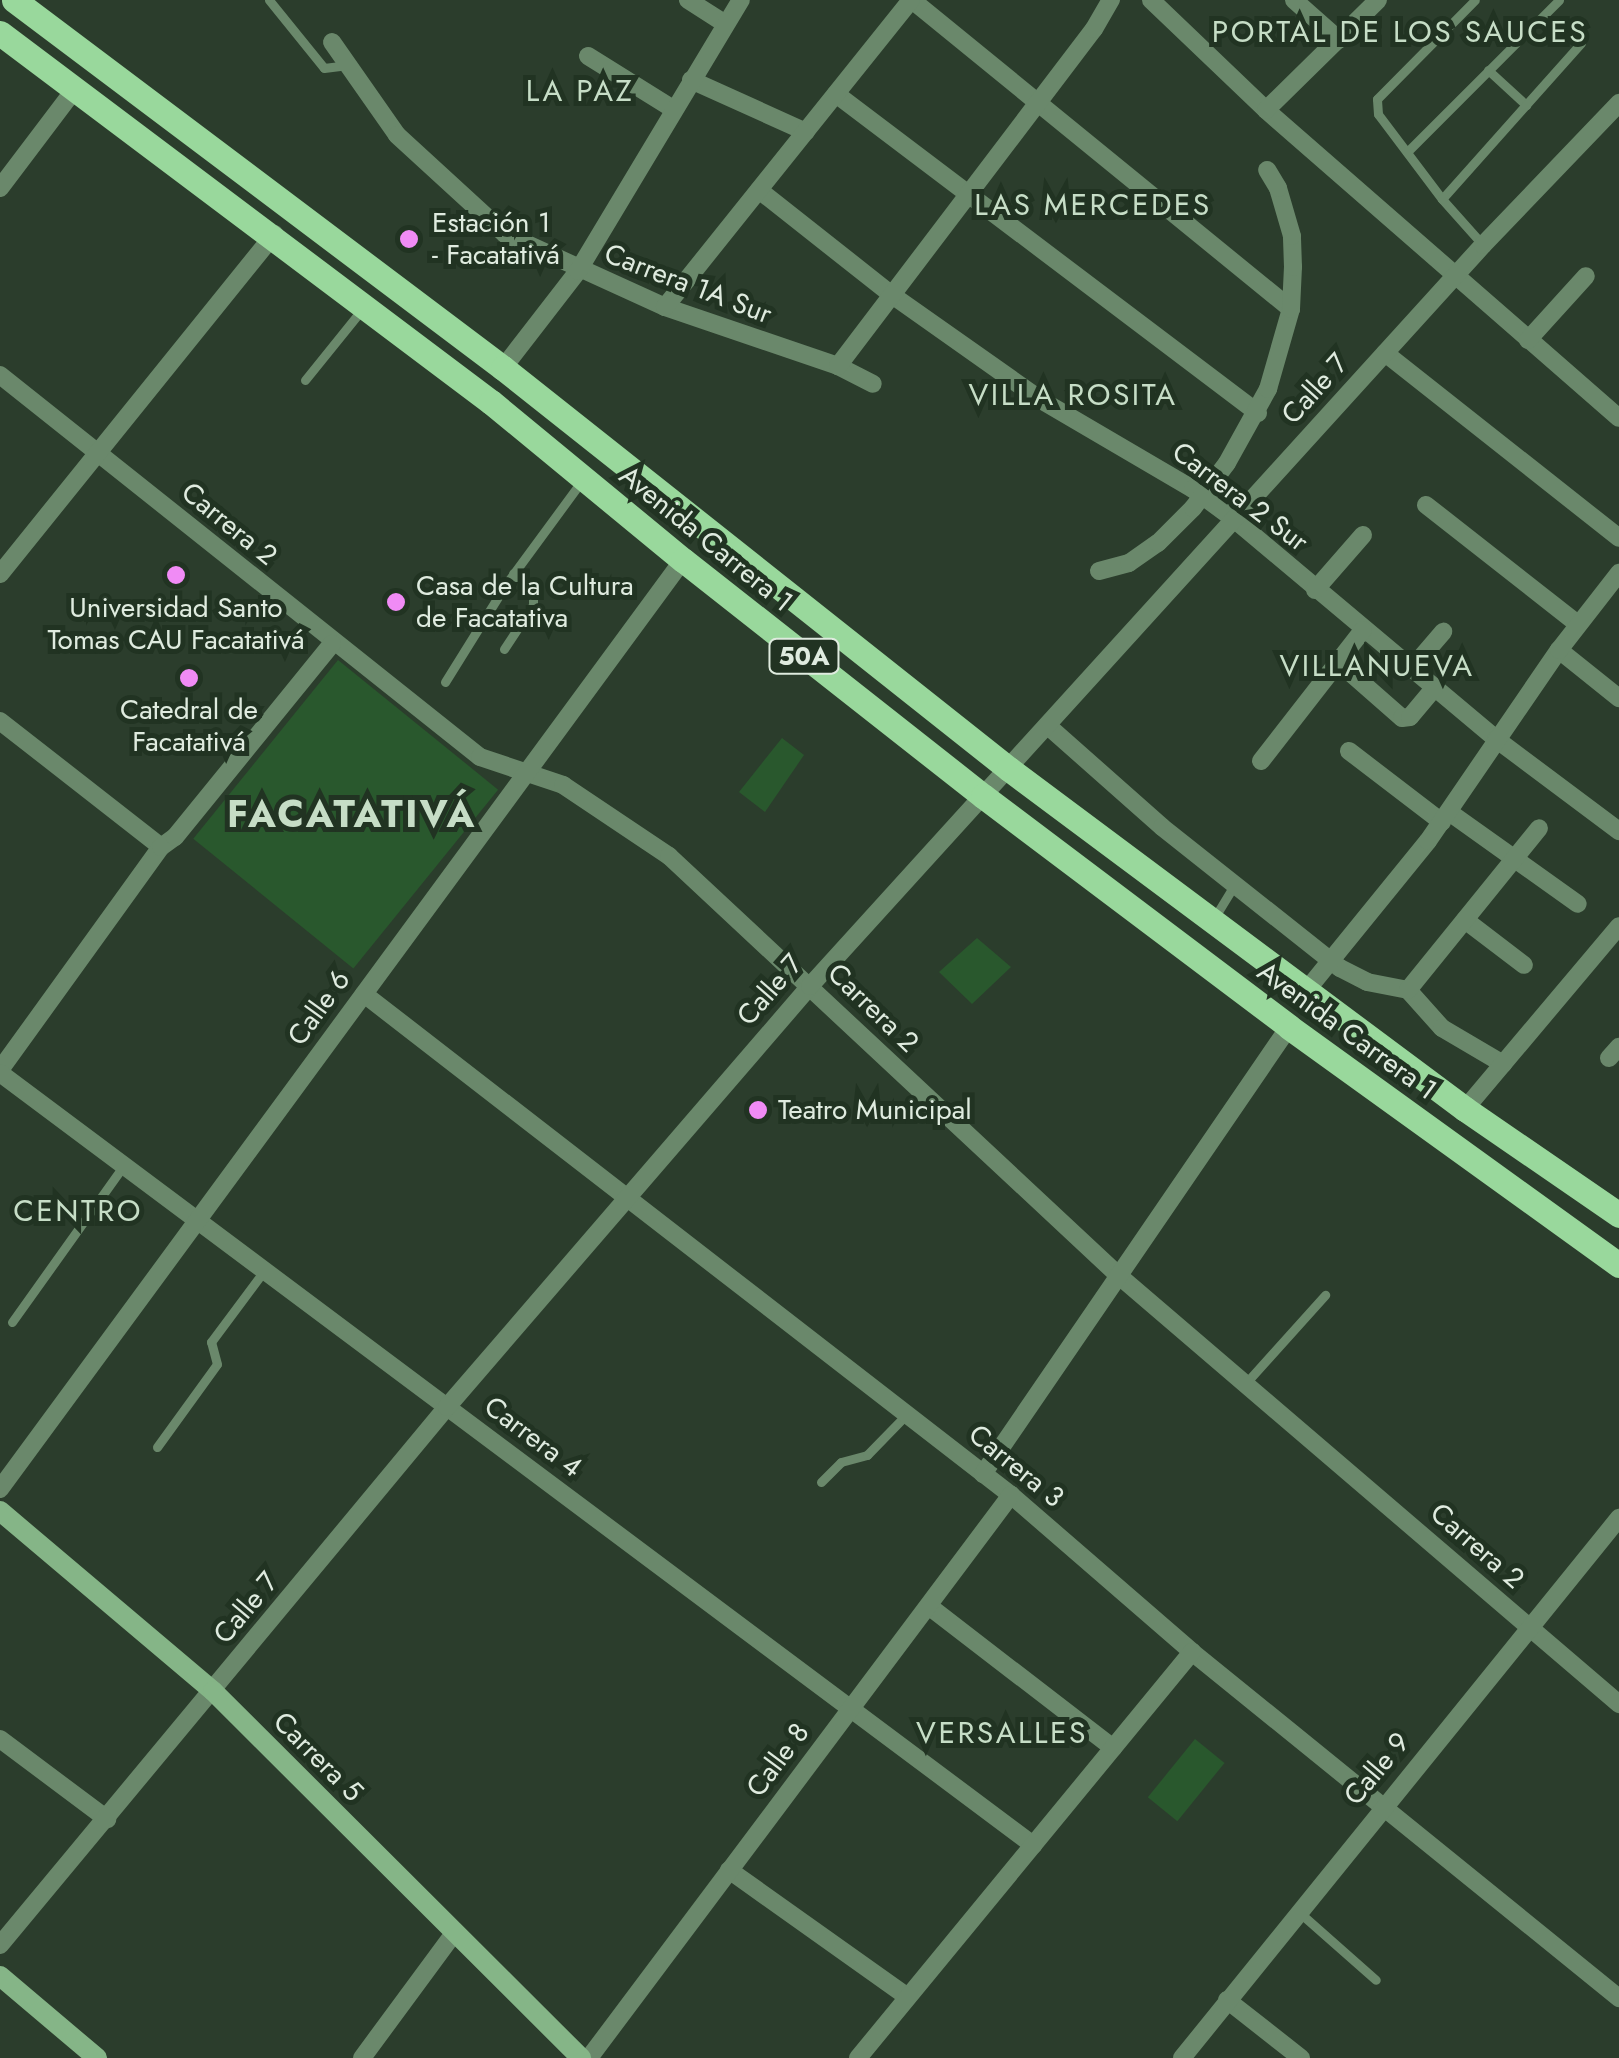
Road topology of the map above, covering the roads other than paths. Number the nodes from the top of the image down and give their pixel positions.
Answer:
1 (14, 0) edge
2 (268, 0) edge
3 (688, 0) edge
4 (742, 0) edge
5 (912, 0) edge
6 (1111, 0) edge
7 (1151, 0) edge
8 (1294, 0) edge
9 (1378, 0) edge
10 (1475, 0) edge
11 (1558, 0) edge
12 (724, 23) junction
13 (0, 33) edge
14 (1338, 40) junction
15 (332, 42) dead end
16 (1581, 43) dead end
17 (588, 56) dead end
18 (348, 65) junction
19 (1488, 70) junction
20 (691, 80) junction
21 (75, 89) junction
22 (836, 94) junction
23 (1038, 102) junction
24 (1619, 103) edge
25 (1526, 105) junction
26 (673, 109) junction
27 (1266, 110) junction
28 (806, 132) junction
29 (1407, 152) junction
30 (1267, 170) dead end
31 (0, 188) edge
32 (759, 190) junction
33 (969, 194) junction
34 (1442, 199) junction
35 (274, 234) junction
36 (1483, 245) junction
37 (578, 271) junction
38 (1586, 276) dead end
39 (1454, 277) junction
40 (892, 295) junction
41 (365, 305) junction
42 (665, 308) junction
43 (1291, 309) junction
44 (1528, 340) junction
45 (1385, 352) junction
46 (838, 366) junction
47 (503, 368) junction
48 (0, 375) edge
49 (305, 380) dead end
50 (874, 384) dead end
51 (1258, 413) junction
52 (1619, 418) edge
53 (98, 453) junction
54 (584, 478) junction
55 (1202, 496) junction
56 (1426, 504) dead end
57 (1234, 520) junction
58 (1363, 535) dead end
59 (1619, 538) edge
60 (683, 560) junction
61 (1099, 571) dead end
62 (1619, 573) edge
63 (0, 574) edge
64 (513, 574) junction
65 (1315, 590) junction
66 (1578, 624) junction
67 (1363, 630) junction
68 (1443, 632) dead end
69 (332, 644) junction
70 (504, 649) dead end
71 (1558, 650) junction
72 (1337, 662) junction
73 (1412, 668) junction
74 (446, 682) dead end
75 (1434, 688) junction
76 (1619, 698) edge
77 (0, 721) edge
78 (1048, 726) junction
79 (1496, 739) junction
80 (1349, 751) dead end
81 (1261, 762) dead end
82 (1008, 769) junction
83 (527, 772) junction
84 (983, 796) junction
85 (1445, 817) junction
86 (1539, 828) dead end
87 (1619, 832) edge
88 (162, 847) junction
89 (1515, 858) junction
90 (1235, 884) junction
91 (1578, 904) dead end
92 (1465, 920) junction
93 (1212, 921) junction
94 (1619, 926) edge
95 (1334, 961) junction
96 (1524, 966) dead end
97 (810, 986) junction
98 (1408, 990) junction
99 (1306, 991) junction
100 (364, 994) junction
101 (1289, 1027) junction
102 (1502, 1064) junction
103 (0, 1072) edge
104 (1465, 1108) junction
105 (124, 1165) junction
106 (626, 1198) junction
107 (1619, 1216) edge
108 (197, 1221) junction
109 (1619, 1265) edge
110 (264, 1271) junction
111 (1118, 1275) junction
112 (1324, 1295) dead end
113 (12, 1322) dead end
114 (1246, 1384) junction
115 (447, 1407) junction
116 (906, 1414) junction
117 (157, 1447) dead end
118 (983, 1474) junction
119 (822, 1482) dead end
120 (0, 1489) edge
121 (1012, 1495) junction
122 (0, 1511) edge
123 (1619, 1518) edge
124 (930, 1607) junction
125 (1531, 1628) junction
126 (1192, 1652) junction
127 (213, 1691) junction
128 (1619, 1704) edge
129 (850, 1709) junction
130 (0, 1739) edge
131 (1113, 1748) junction
132 (1381, 1807) junction
133 (107, 1819) junction
134 (1033, 1845) junction
135 (729, 1870) junction
136 (1298, 1911) junction
137 (454, 1933) junction
138 (0, 1946) edge
139 (0, 1976) edge
140 (1376, 1980) dead end
141 (908, 1997) junction
142 (1619, 1998) edge
143 (1227, 2000) junction
144 (98, 2058) edge
145 (362, 2058) edge
146 (585, 2058) edge
147 (858, 2058) edge
148 (1182, 2058) edge
149 (1301, 2058) edge

1 - 47 main road, Avenida Carrera 1 / 50A
2 - 18 lane
3 - 12 street
4 - 12 street
5 - 22 street
5 - 23 street
6 - 23 street
7 - 27 street
8 - 14 street
9 - 14 street
10 - 29 lane
11 - 19 lane
12 - 20 street
13 - 21 main road, Avenida Carrera 1 / 50A
14 - 27 street
15 - 18 street, Carrera 1A Sur
16 - 25 lane
17 - 26 street
18 - 37 street, Carrera 1A Sur
19 - 25 lane
19 - 29 lane
20 - 26 street
20 - 28 street
21 - 31 street
21 - 35 main road, Avenida Carrera 1 / 50A
22 - 28 street
22 - 33 street
23 - 33 street
23 - 43 street
24 - 36 street, Calle 7
25 - 34 lane
26 - 37 street
27 - 39 street
28 - 32 street
29 - 34 lane
30 - 43 street
32 - 40 street, Carrera 2 Sur
32 - 42 street
33 - 40 street
33 - 51 street
34 - 36 lane
35 - 41 main road, Avenida Carrera 1 / 50A
35 - 53 street
36 - 39 street, Calle 7
37 - 42 street, Carrera 1A Sur
37 - 47 street
38 - 44 street
39 - 44 street
39 - 45 street, Calle 7
40 - 46 street
40 - 55 street, Carrera 2 Sur
41 - 49 lane
41 - 54 main road, Avenida Carrera 1 / 50A
42 - 46 street, Carrera 1A Sur
43 - 51 street
44 - 52 street
45 - 57 street, Calle 7
45 - 59 street
46 - 50 street, Carrera 1A Sur
47 - 82 main road, Avenida Carrera 1 / 50A
48 - 53 street, Carrera 2
51 - 55 street
53 - 63 street
53 - 69 street, Carrera 2
54 - 60 main road, Avenida Carrera 1 / 50A
54 - 64 lane
55 - 57 street, Carrera 2 Sur
55 - 61 street
56 - 66 street
57 - 65 street, Carrera 2 Sur
57 - 78 street, Calle 7
58 - 65 street
60 - 83 street, Calle 6
60 - 84 main road, Avenida Carrera 1 / 50A
62 - 66 street
64 - 70 lane
64 - 74 lane
65 - 67 street, Carrera 2 Sur
66 - 71 street
67 - 72 street
67 - 73 street, Carrera 2 Sur
68 - 73 street
69 - 83 street, Carrera 2
69 - 88 street
71 - 76 street
71 - 79 street
72 - 75 street
72 - 81 street
73 - 75 street, Carrera 2 Sur
75 - 79 street, Carrera 2 Sur
77 - 88 street
78 - 82 street, Calle 7
78 - 90 street
79 - 85 street
79 - 87 street, Carrera 2 Sur
80 - 85 street
82 - 84 street, Calle 7
82 - 93 main road, Avenida Carrera 1 / 50A
83 - 97 street, Carrera 2
83 - 100 street, Calle 6
84 - 97 street, Calle 7
84 - 101 main road, Avenida Carrera 1 / 50A
85 - 89 street
85 - 95 street
86 - 89 street
88 - 103 street
89 - 91 street
89 - 92 street
90 - 93 lane
90 - 95 street
92 - 96 street
92 - 98 street
93 - 99 main road, Avenida Carrera 1 / 50A
94 - 102 street
95 - 98 street
95 - 99 street
97 - 106 street, Calle 7
97 - 111 street, Carrera 2
98 - 102 street
99 - 104 main road, Avenida Carrera 1 / 50A
100 - 106 street, Carrera 3
100 - 108 street, Calle 6
101 - 109 main road, Avenida Carrera 1 / 50A
101 - 111 street
102 - 104 street
103 - 105 street, Carrera 4
104 - 107 main road, Avenida Carrera 1 / 50A
105 - 108 street, Carrera 4
105 - 113 lane
106 - 115 street, Calle 7
106 - 116 street, Carrera 3
108 - 110 street, Carrera 4
108 - 120 street, Calle 6
110 - 115 street, Carrera 4
110 - 117 lane
111 - 114 street, Carrera 2
111 - 118 street
112 - 114 lane
114 - 125 street, Carrera 2
115 - 127 street, Calle 7
115 - 129 street, Carrera 4
116 - 118 street, Carrera 3
116 - 119 lane
118 - 121 street, Carrera 3
121 - 124 street, Calle 8
121 - 126 street, Carrera 3
122 - 127 main road, Carrera 5
123 - 125 street, Calle 9
124 - 129 street, Calle 8
124 - 131 street
125 - 128 street, Carrera 2
125 - 132 street, Calle 9
126 - 131 street
126 - 132 street, Carrera 3
127 - 133 street, Calle 7
127 - 137 main road, Carrera 5
129 - 134 street, Carrera 4
129 - 135 street, Calle 8
130 - 133 street
131 - 134 street
132 - 136 street, Calle 9
132 - 142 street, Carrera 3
133 - 138 street, Calle 7
134 - 141 street
135 - 141 street
135 - 146 street, Calle 8
136 - 140 lane
136 - 143 street, Calle 9
137 - 145 street
137 - 146 main road, Carrera 5
139 - 144 main road
141 - 147 street
143 - 148 street, Calle 9
143 - 149 street

